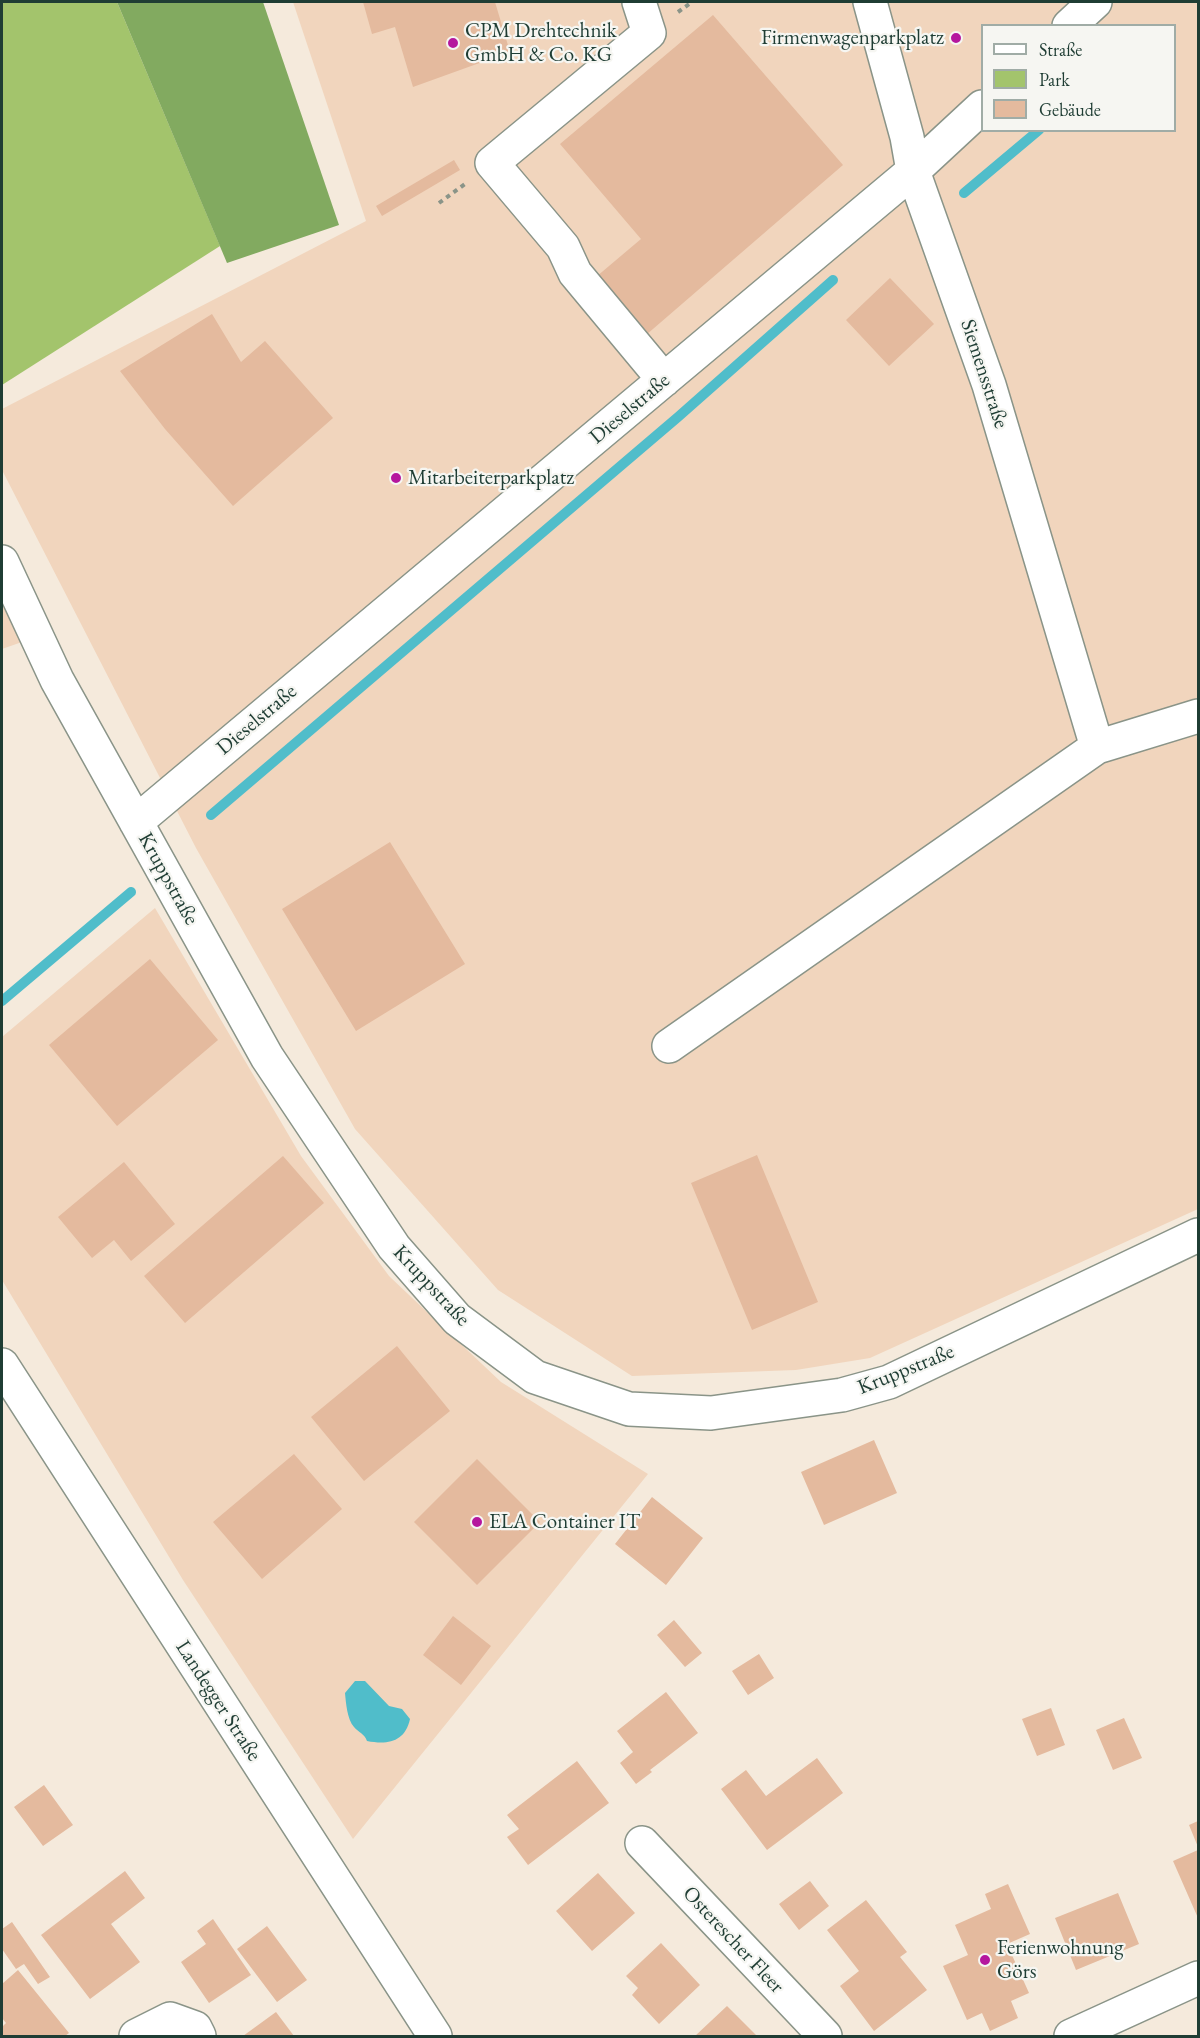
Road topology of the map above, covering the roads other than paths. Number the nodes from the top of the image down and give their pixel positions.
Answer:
1 (639, 2) edge
2 (870, 2) edge
3 (1095, 2) edge
4 (1071, 24) edge
5 (981, 108) edge
6 (913, 171) junction
7 (664, 380) junction
8 (2, 562) edge
9 (1198, 716) edge
10 (1097, 747) junction
11 (136, 822) junction
12 (669, 1046) dead end
13 (1198, 1235) edge
14 (2, 1365) edge
15 (642, 1843) dead end
16 (1198, 1978) edge
17 (136, 2037) edge
18 (199, 2037) edge
19 (435, 2037) edge
20 (825, 2037) edge
21 (1071, 2037) edge

1 - 7 street
2 - 6 street, Siemensstraße
3 - 4 street
5 - 6 street, Dieselstraße
6 - 7 street, Dieselstraße
6 - 10 street, Siemensstraße
7 - 11 street, Dieselstraße
8 - 11 street, Kruppstraße
9 - 10 street
10 - 12 street
11 - 13 street, Kruppstraße
14 - 19 street, Landegger Straße
15 - 20 street, Osterescher Fleer
16 - 21 street
17 - 18 street

